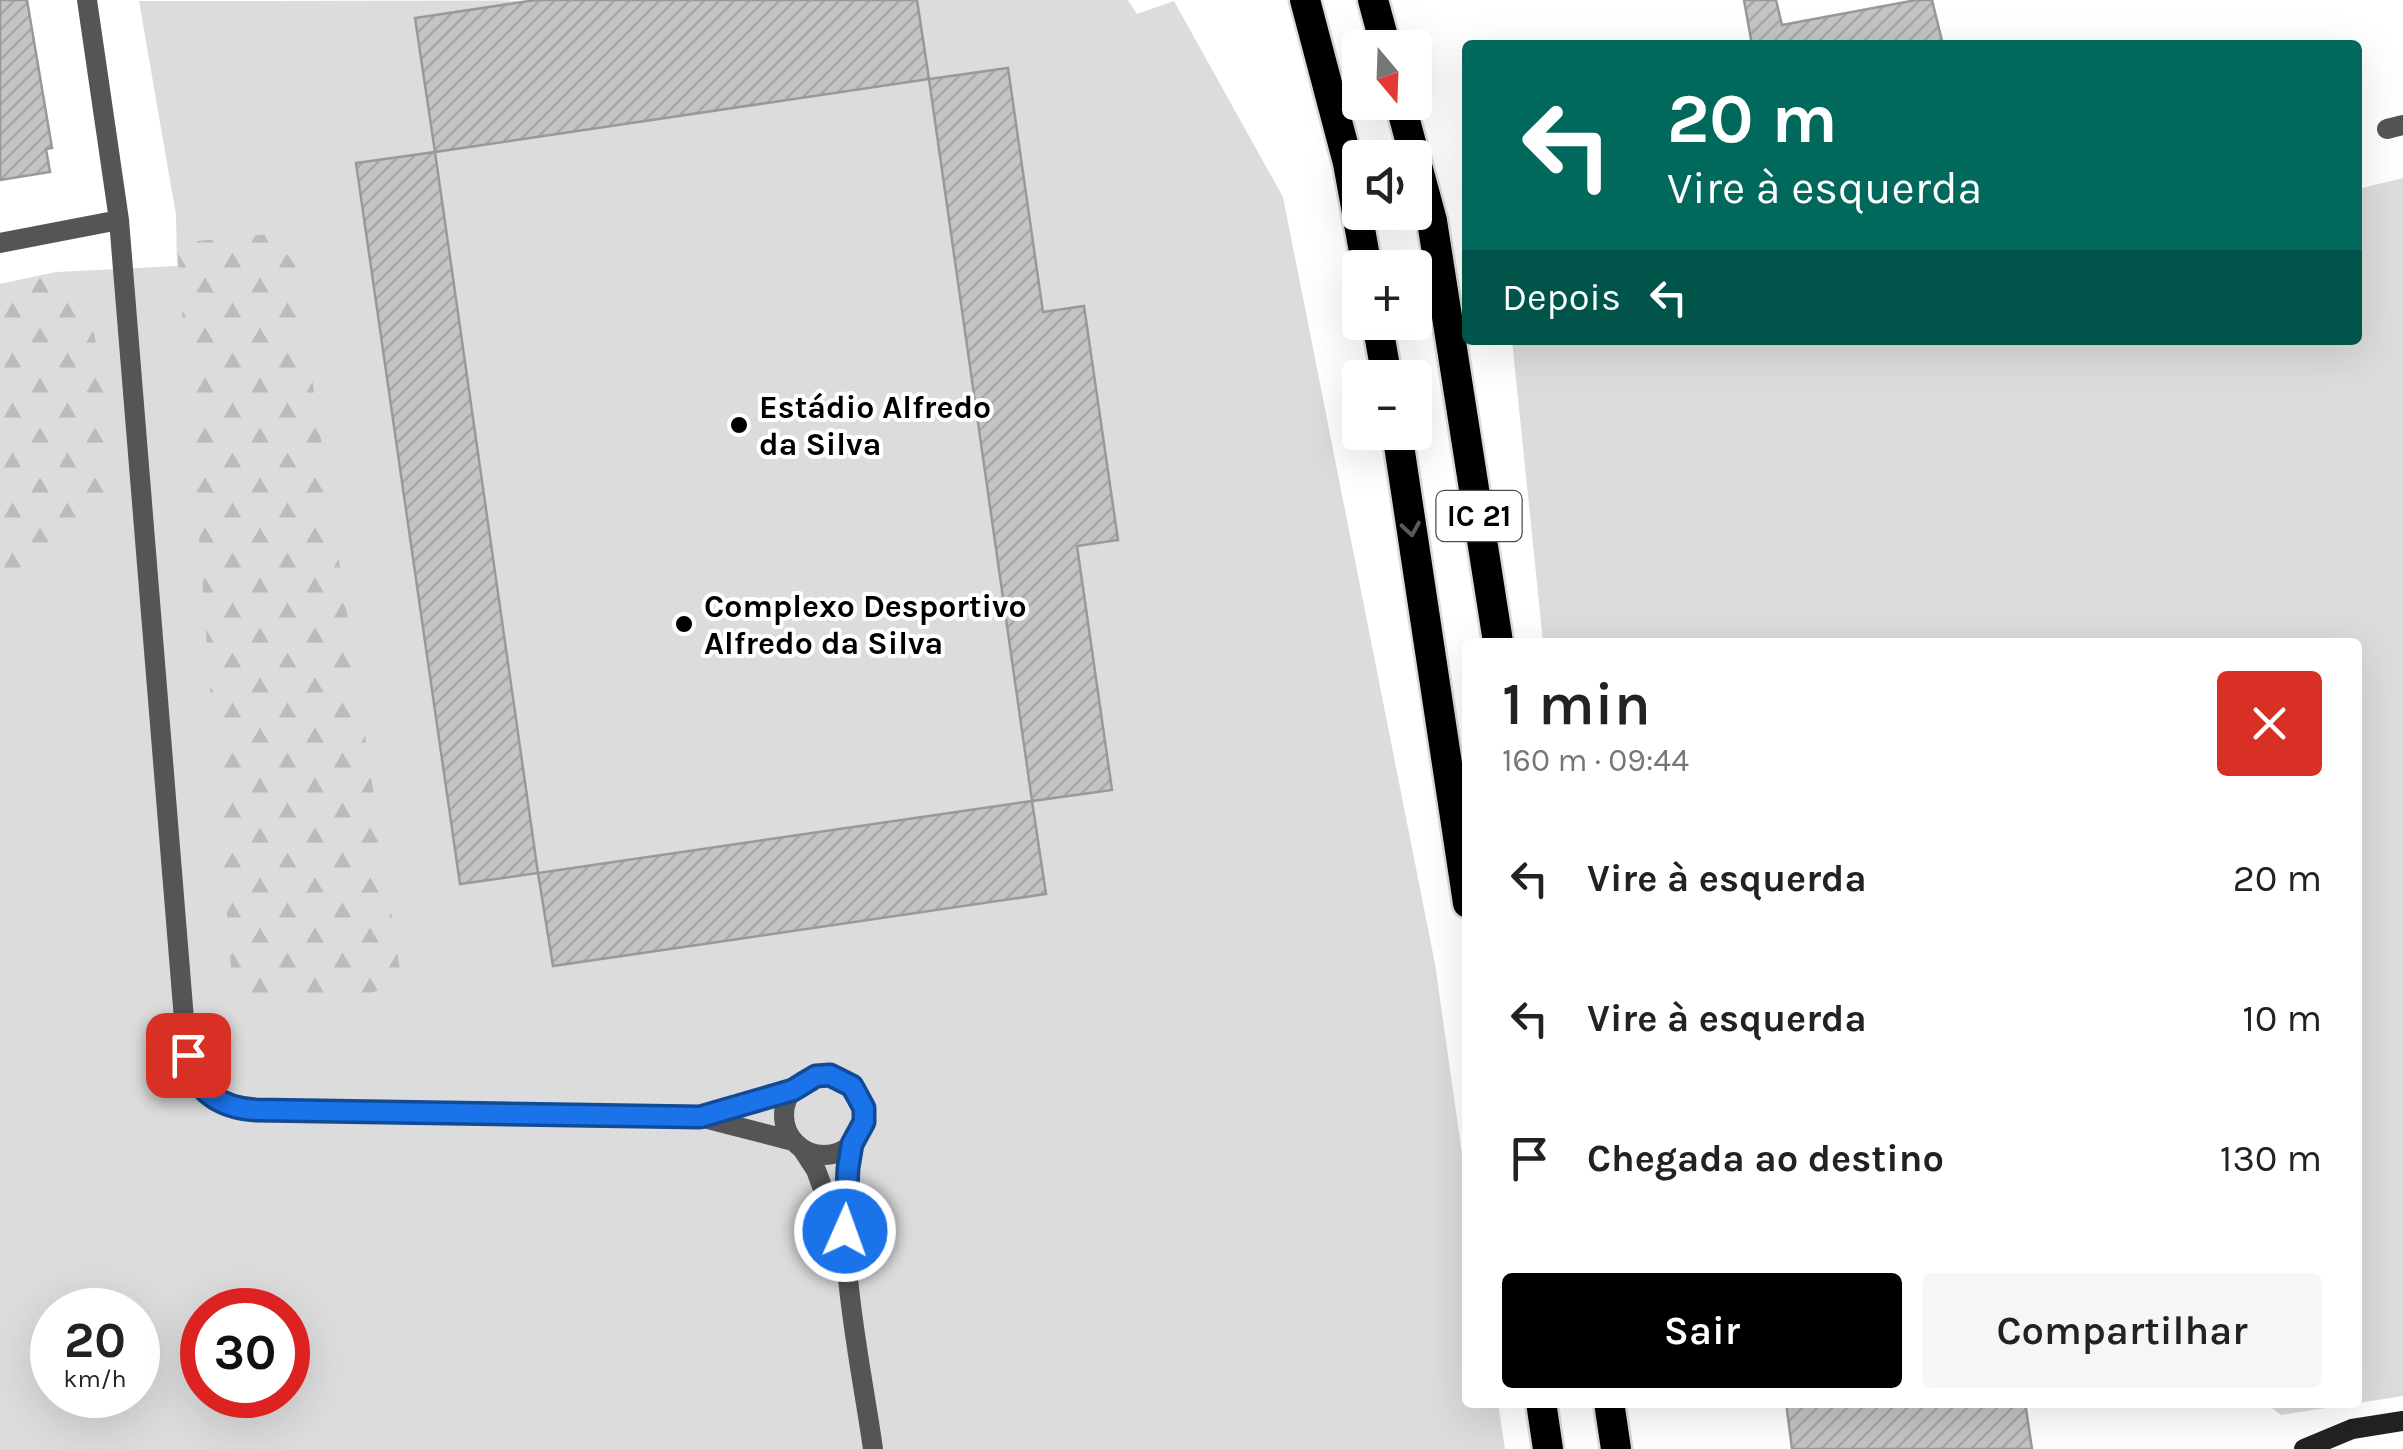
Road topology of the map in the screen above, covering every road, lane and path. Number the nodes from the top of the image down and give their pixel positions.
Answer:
1 (87, 0) edge
2 (1305, 0) edge
3 (1373, 0) edge
4 (1381, 30) edge
5 (119, 220) junction
6 (1432, 228) edge
7 (0, 244) edge
8 (1364, 250) edge
9 (1400, 450) edge
10 (1497, 638) edge
11 (1462, 863) edge
12 (793, 1090) junction
13 (700, 1117) junction
14 (852, 1144) junction
15 (798, 1145) junction
16 (845, 1251) junction
17 (1542, 1408) edge
18 (1610, 1408) edge
19 (2403, 1421) edge
20 (874, 1449) edge
21 (1548, 1449) edge
22 (1616, 1449) edge
23 (2304, 1449) edge

1 - 5 street
2 - 8 highway
3 - 4 highway
5 - 7 street
5 - 13 street
6 - 10 highway, IC 21
9 -> 11 highway, IC 21
12 - 13 street
12 - 14 street
12 - 15 street
13 - 15 street
14 - 15 street
14 - 16 street
15 - 16 street
16 - 20 street
17 - 21 highway
18 - 22 highway
19 - 23 street

